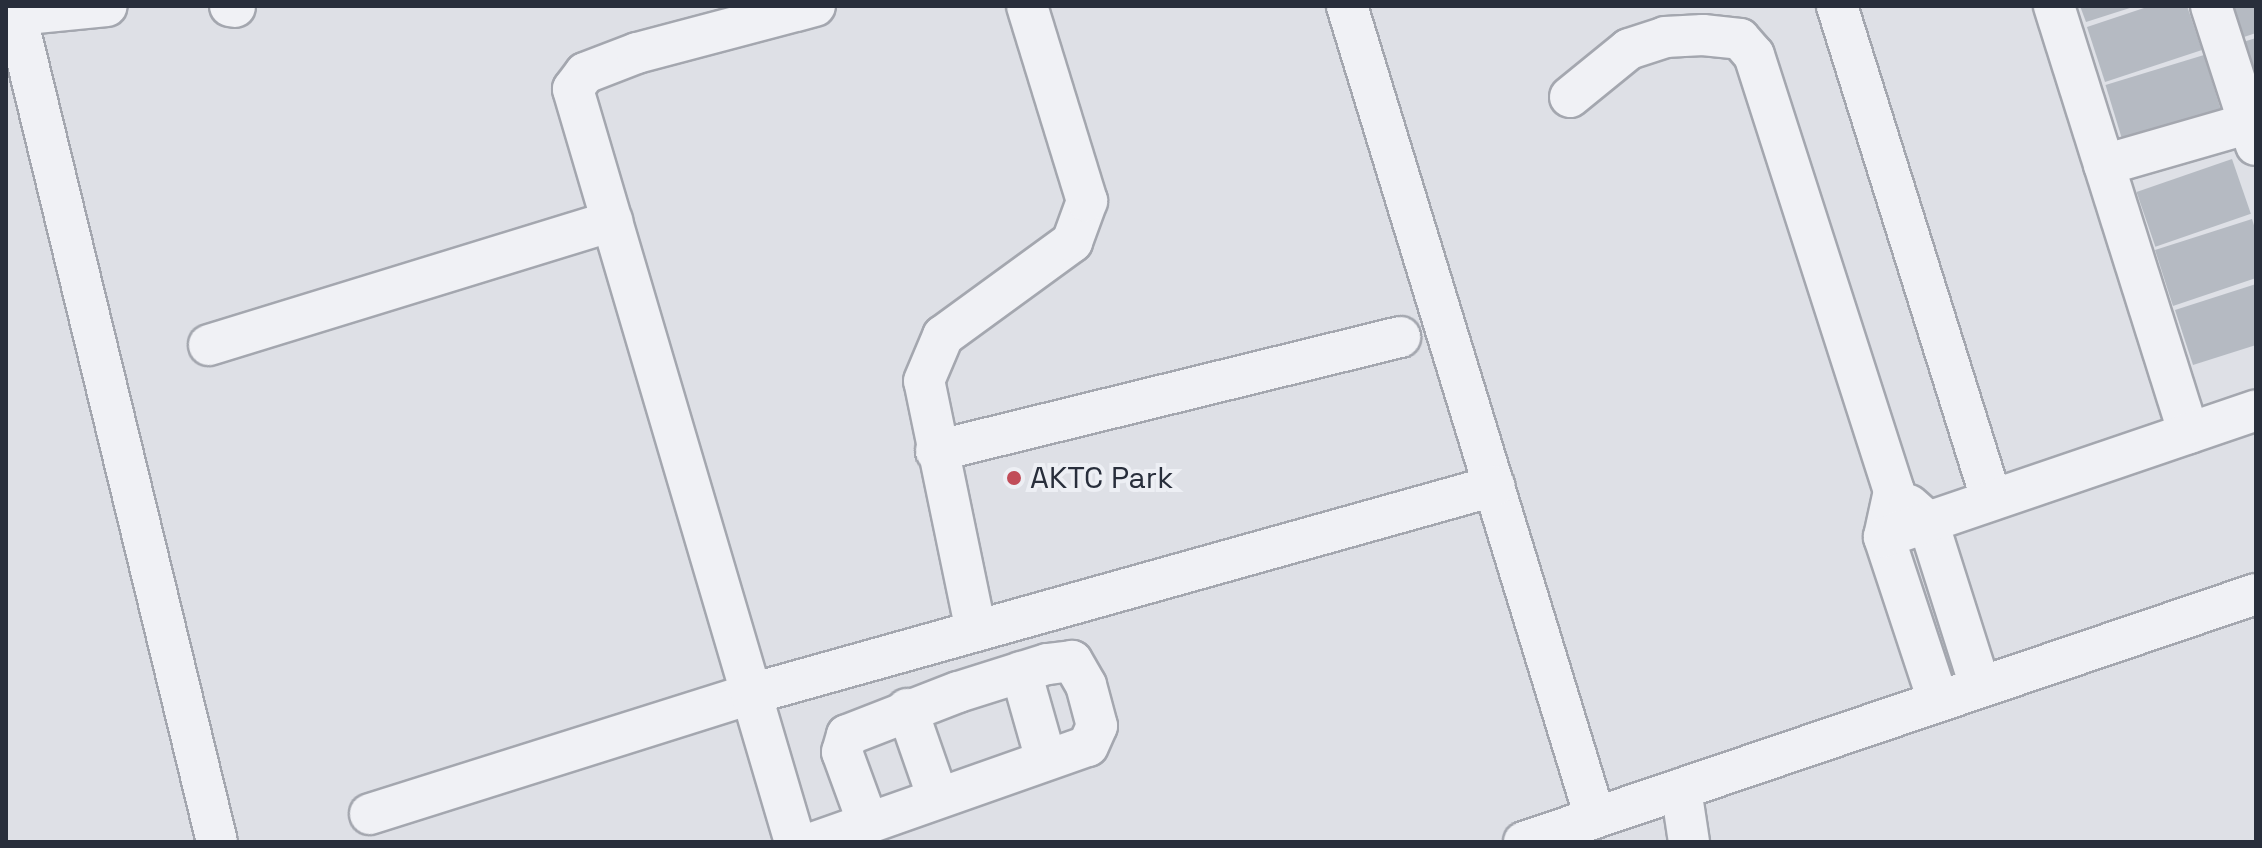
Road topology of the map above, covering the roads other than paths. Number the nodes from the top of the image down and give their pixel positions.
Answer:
1 (107, 6) edge
2 (815, 6) edge
3 (1027, 6) edge
4 (1347, 6) edge
5 (1837, 6) edge
6 (2054, 6) edge
7 (2211, 6) edge
8 (15, 11) edge
9 (17, 72) edge
10 (1570, 97) dead end
11 (2254, 130) edge
12 (2104, 165) junction
13 (612, 221) junction
14 (1400, 337) dead end
15 (209, 345) dead end
16 (2256, 410) edge
17 (2189, 433) junction
18 (936, 451) junction
19 (1494, 486) junction
20 (1894, 491) junction
21 (1991, 498) junction
22 (1928, 522) junction
23 (1884, 537) junction
24 (2256, 594) edge
25 (976, 631) junction
26 (1021, 672) junction
27 (1980, 686) junction
28 (751, 694) junction
29 (1938, 700) junction
30 (907, 709) junction
31 (1046, 760) junction
32 (1681, 789) junction
33 (938, 798) junction
34 (370, 814) dead end
35 (1595, 817) junction
36 (868, 823) junction
37 (217, 842) edge
38 (795, 842) edge
39 (815, 842) edge
40 (1524, 842) edge
41 (1689, 842) edge

1 - 8 street
2 - 13 street
3 - 18 street
4 - 19 street
5 - 21 street
6 - 12 street
7 - 11 street
8 - 9 street
9 - 37 street
10 - 20 street
11 - 12 street
12 - 17 street
13 - 15 street
13 - 28 street
14 - 18 street
16 - 17 street
17 - 21 street
18 - 25 street
19 - 25 street
19 - 35 street
20 - 22 street
20 - 23 street
21 - 22 street
22 - 23 street
22 - 27 street
23 - 29 street
24 - 27 street
25 - 28 street
26 - 30 street
26 - 31 street
26 - 31 street
27 - 29 street
28 - 34 street
28 - 38 street
29 - 32 street
30 - 33 street
30 - 36 street
31 - 33 street
32 - 35 street
32 - 41 street
33 - 36 street
35 - 40 street
36 - 39 street

